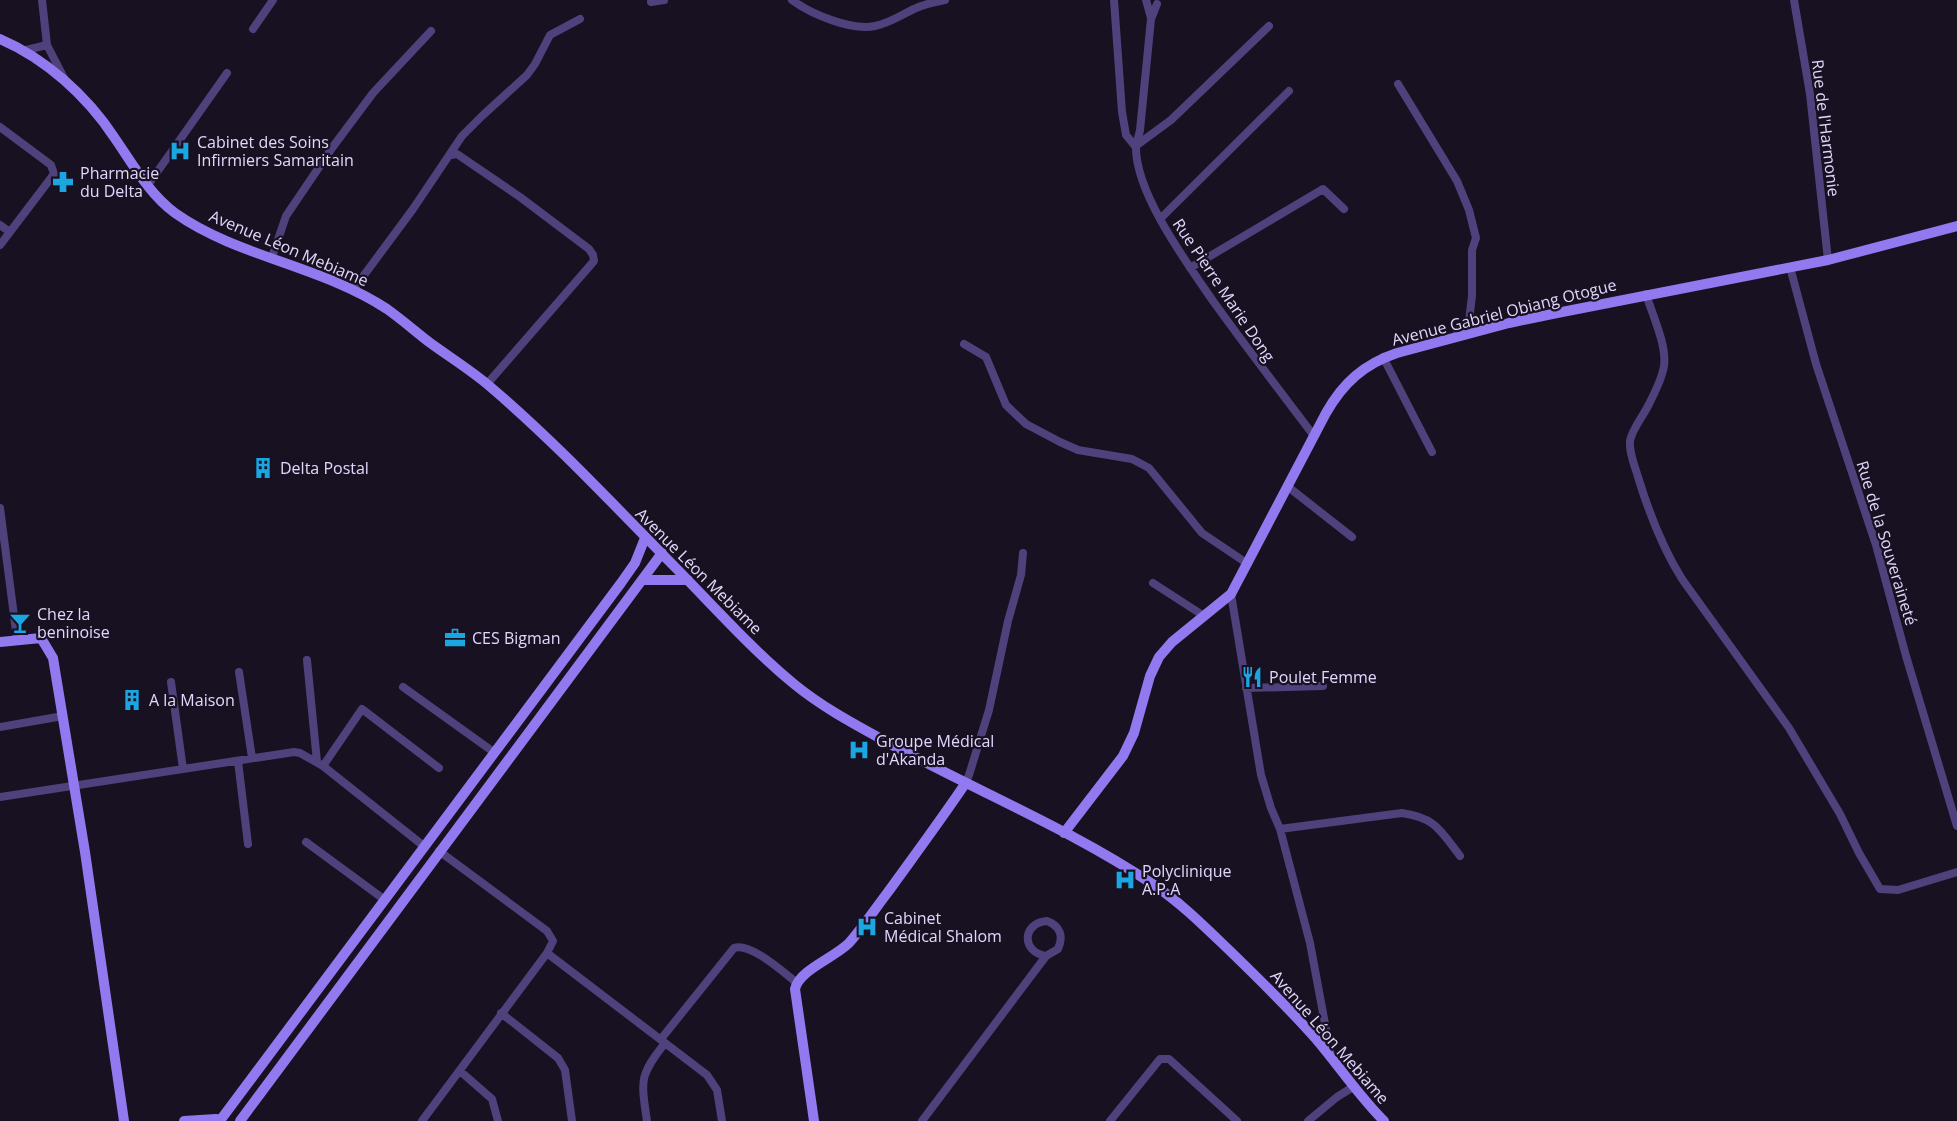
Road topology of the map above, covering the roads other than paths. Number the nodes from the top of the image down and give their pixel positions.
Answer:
1 (42, 0) edge
2 (273, 0) edge
3 (663, 0) edge
4 (792, 0) edge
5 (945, 0) edge
6 (1114, 0) edge
7 (1794, 0) edge
8 (1147, 1) edge
9 (651, 2) dead end
10 (1161, 2) edge
11 (580, 19) dead end
12 (1151, 19) junction
13 (1269, 26) dead end
14 (253, 29) dead end
15 (430, 31) dead end
16 (0, 39) edge
17 (47, 45) junction
18 (22, 51) junction
19 (227, 73) dead end
20 (66, 82) junction
21 (1398, 84) dead end
22 (1289, 92) dead end
23 (0, 127) edge
24 (1136, 146) junction
25 (451, 155) junction
26 (148, 185) junction
27 (1344, 208) dead end
28 (1160, 219) junction
29 (0, 225) edge
30 (1957, 226) edge
31 (10, 232) junction
32 (0, 245) edge
33 (272, 257) junction
34 (1828, 260) junction
35 (1790, 267) junction
36 (1190, 268) junction
37 (353, 290) junction
38 (1646, 294) junction
39 (1459, 336) junction
40 (964, 344) dead end
41 (1383, 357) junction
42 (487, 384) junction
43 (1314, 436) junction
44 (1432, 452) dead end
45 (1287, 486) junction
46 (0, 508) edge
47 (1352, 537) dead end
48 (645, 538) junction
49 (2, 539) edge
50 (662, 553) junction
51 (1023, 553) dead end
52 (1248, 564) junction
53 (642, 580) junction
54 (688, 580) junction
55 (1153, 584) dead end
56 (1231, 594) junction
57 (1204, 616) junction
58 (17, 639) junction
59 (0, 642) edge
60 (307, 660) dead end
61 (239, 672) dead end
62 (171, 682) dead end
63 (1323, 686) dead end
64 (403, 687) dead end
65 (1246, 688) junction
66 (63, 716) junction
67 (0, 727) edge
68 (495, 753) junction
69 (252, 758) junction
70 (238, 761) junction
71 (320, 764) junction
72 (439, 768) dead end
73 (183, 769) junction
74 (965, 784) junction
75 (72, 785) junction
76 (0, 796) edge
77 (1957, 826) edge
78 (1280, 829) junction
79 (1064, 833) junction
80 (306, 842) dead end
81 (248, 844) dead end
82 (425, 847) junction
83 (439, 851) junction
84 (1460, 856) dead end
85 (1957, 872) edge
86 (385, 900) junction
87 (547, 953) junction
88 (1046, 956) junction
89 (796, 982) junction
90 (501, 1013) junction
91 (663, 1041) junction
92 (1331, 1057) junction
93 (460, 1071) junction
94 (1353, 1087) junction
95 (220, 1120) edge
96 (123, 1121) edge
97 (184, 1121) edge
98 (240, 1121) edge
99 (422, 1121) edge
100 (498, 1121) edge
101 (572, 1121) edge
102 (647, 1121) edge
103 (722, 1121) edge
104 (814, 1121) edge
105 (922, 1121) edge
106 (1110, 1121) edge
107 (1237, 1121) edge
108 (1308, 1121) edge
109 (1384, 1121) edge

1 - 17 street
2 - 14 street
3 - 9 street
4 - 5 street
6 - 24 street
7 - 34 street, Rue de l'Harmonie
8 - 10 street
8 - 12 street
10 - 12 street
11 - 25 street
12 - 24 street
13 - 24 street
15 - 33 street
16 - 18 street, Avenue Léon Mebiame
17 - 18 street
17 - 20 street
18 - 20 street, Avenue Léon Mebiame
19 - 26 street
20 - 26 street, Avenue Léon Mebiame
21 - 39 street
22 - 28 street
23 - 31 street
24 - 28 street, Rue Pierre Marie Dong
25 - 37 street
25 - 42 street
26 - 33 street, Avenue Léon Mebiame
27 - 36 street
28 - 36 street, Rue Pierre Marie Dong
29 - 31 street
30 - 34 street, Avenue Gabriel Obiang Otogue
31 - 32 street
33 - 37 street, Avenue Léon Mebiame
34 - 35 street, Avenue Gabriel Obiang Otogue
35 - 38 street, Avenue Gabriel Obiang Otogue
35 - 77 street, Rue de la Souveraineté
36 - 43 street, Rue Pierre Marie Dong
37 - 42 street, Avenue Léon Mebiame
38 - 39 street, Avenue Gabriel Obiang Otogue
38 - 85 street
39 - 41 street, Avenue Gabriel Obiang Otogue
40 - 52 street
41 - 43 street, Avenue Gabriel Obiang Otogue
41 - 44 street
42 - 48 street, Avenue Léon Mebiame
43 - 45 street, Avenue Gabriel Obiang Otogue
45 - 47 street
45 - 52 street, Avenue Gabriel Obiang Otogue
46 - 49 street
48 - 50 street, Avenue Léon Mebiame
48 - 68 street
49 - 58 street
50 - 53 street
50 - 54 street, Avenue Léon Mebiame
51 - 74 street
52 - 56 street, Avenue Gabriel Obiang Otogue
53 - 54 street
53 - 83 street
54 - 74 street, Avenue Léon Mebiame
55 - 57 street
56 - 57 street, Avenue Gabriel Obiang Otogue
56 - 65 street
57 - 79 street, Avenue Gabriel Obiang Otogue
58 - 59 street
58 - 66 street
60 - 71 street
61 - 69 street
62 - 73 street
63 - 65 street
64 - 68 street
65 - 78 street
66 - 67 street
66 - 75 street
68 - 82 street
69 - 70 street
69 - 71 street
70 - 73 street
70 - 81 street
71 - 72 street
71 - 82 street
73 - 75 street
74 - 79 street, Avenue Léon Mebiame
74 - 89 street
75 - 76 street
75 - 96 street
78 - 84 street
78 - 92 street
79 - 92 street, Avenue Léon Mebiame
80 - 86 street
82 - 86 street
83 - 87 street
83 - 98 street
86 - 95 street
87 - 90 street
87 - 91 street
88 - 88 street
88 - 105 street
89 - 91 street
89 - 104 street
90 - 93 street
90 - 101 street
91 - 102 street
91 - 103 street
92 - 94 street, Avenue Léon Mebiame
93 - 99 street
93 - 100 street
94 - 108 street
94 - 109 street, Avenue Léon Mebiame
95 - 97 street
106 - 107 street

